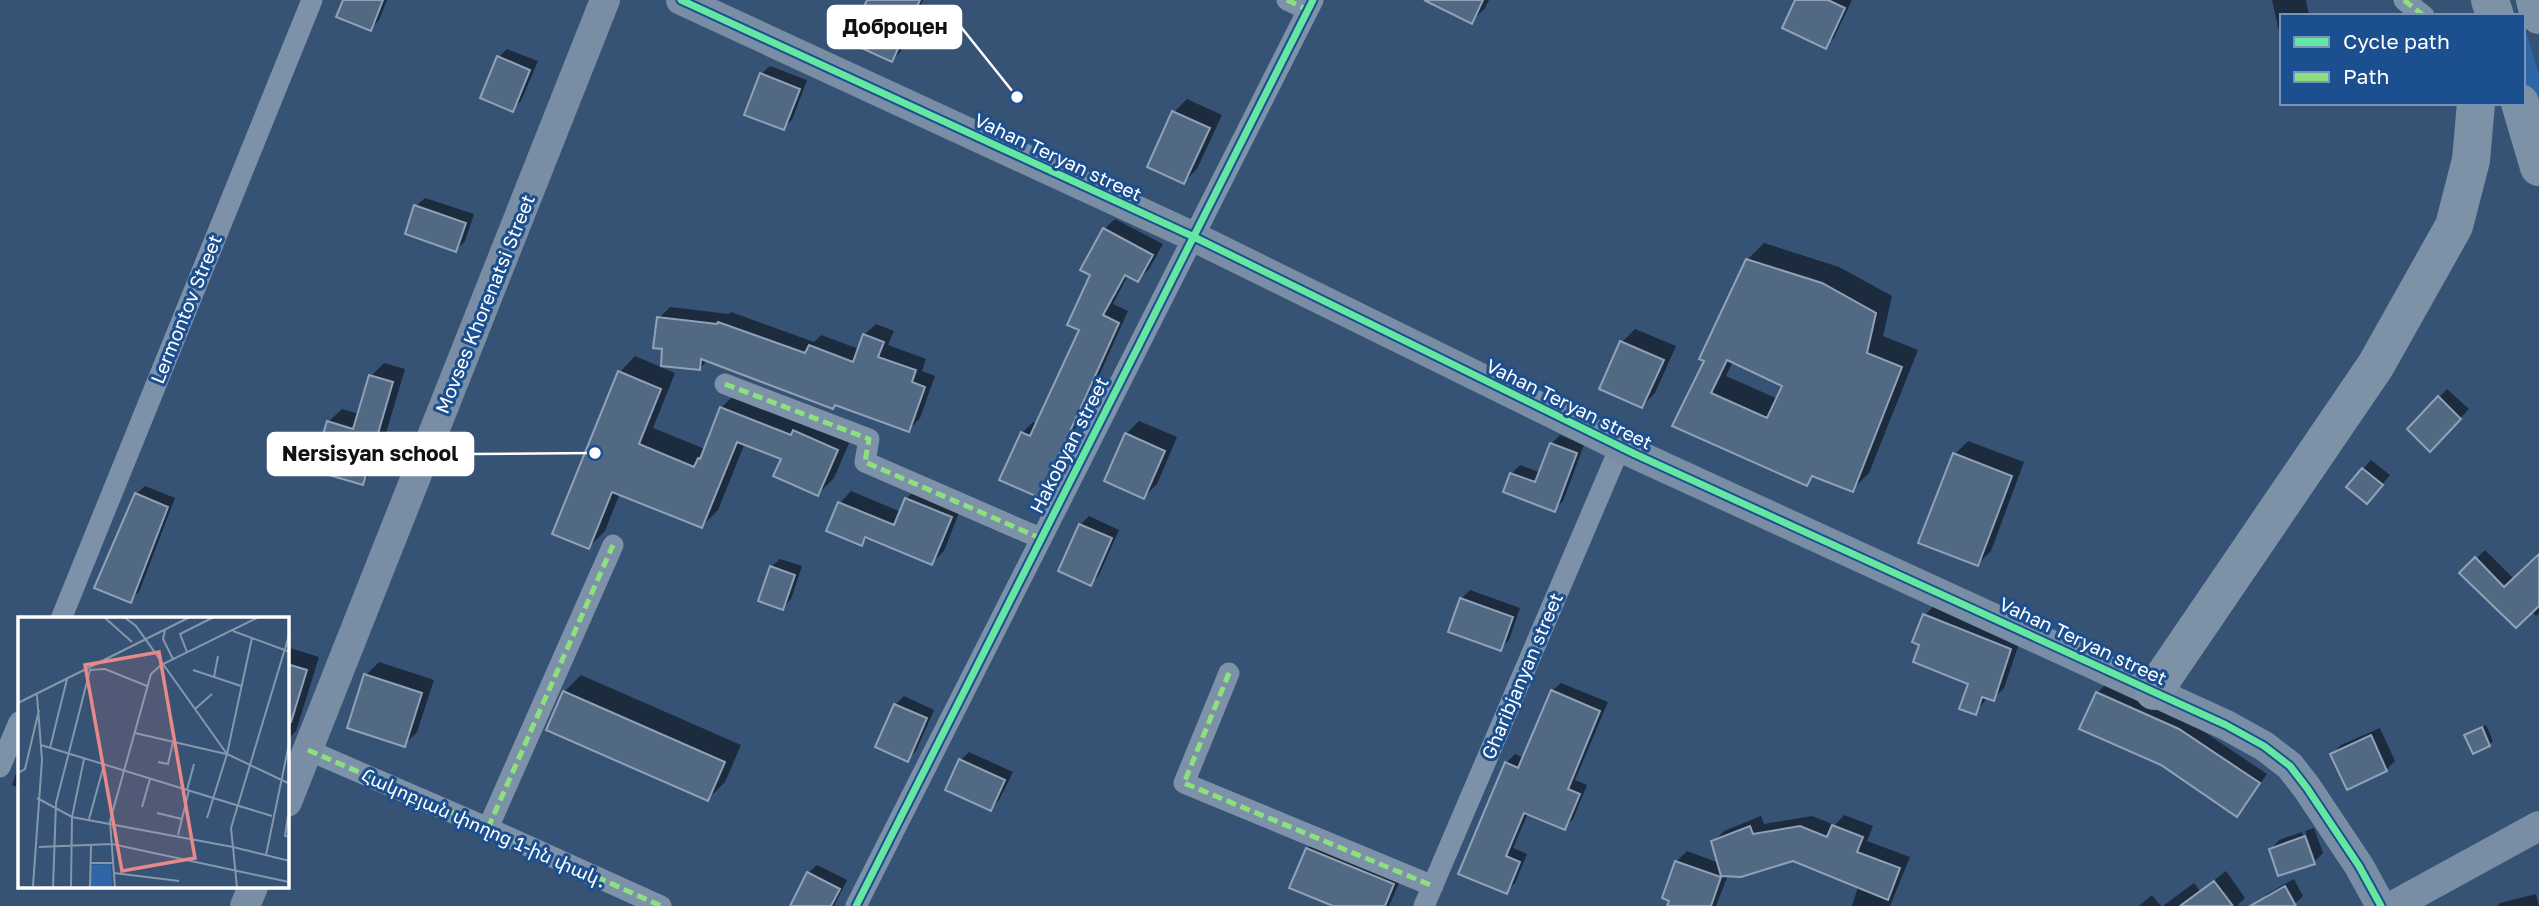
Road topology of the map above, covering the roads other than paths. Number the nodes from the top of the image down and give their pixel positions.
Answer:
1 (312, 0) edge
2 (605, 0) edge
3 (681, 0) edge
4 (1287, 0) edge
5 (2404, 0) edge
6 (2535, 0) edge
7 (1310, 5) edge
8 (2422, 14) edge
9 (2539, 15) edge
10 (2476, 105) edge
11 (2522, 105) edge
12 (2539, 167) edge
13 (1192, 236) junction
14 (725, 384) dead end
15 (1620, 447) junction
16 (1040, 538) junction
17 (613, 545) dead end
18 (62, 617) edge
19 (1230, 673) dead end
20 (2154, 691) junction
21 (18, 724) edge
22 (308, 750) junction
23 (0, 767) edge
24 (289, 797) edge
25 (2539, 826) edge
26 (488, 828) junction
27 (1433, 886) junction
28 (253, 888) edge
29 (245, 906) edge
30 (661, 906) edge
31 (856, 906) edge
32 (1424, 906) edge
33 (2381, 906) edge
34 (2393, 906) edge

1 - 18 street, Lermontov Street
2 - 22 street, Movses Khorenatsi Street
3 - 13 street, Vahan Teryan street
4 - 7 street
5 - 8 street
6 - 9 highway
7 - 13 street, Hakobyan street
10 - 20 highway
11 - 12 highway
13 - 15 street, Vahan Teryan street
13 - 16 street, Hakobyan street
14 - 16 street
15 - 20 street, Vahan Teryan street
15 - 27 street, Gharibjanyan street
16 - 31 street, Hakobyan street
17 - 26 street
19 - 27 street
20 - 33 street, Vahan Teryan street
21 - 23 street
22 - 24 street, Movses Khorenatsi Street
22 - 26 street, Հակոբյան փողոց 1-ին փակ․
25 - 34 street
26 - 30 street, Հակոբյան փողոց 1-ին փակ․
27 - 32 street, Gharibjanyan street
28 - 29 street

